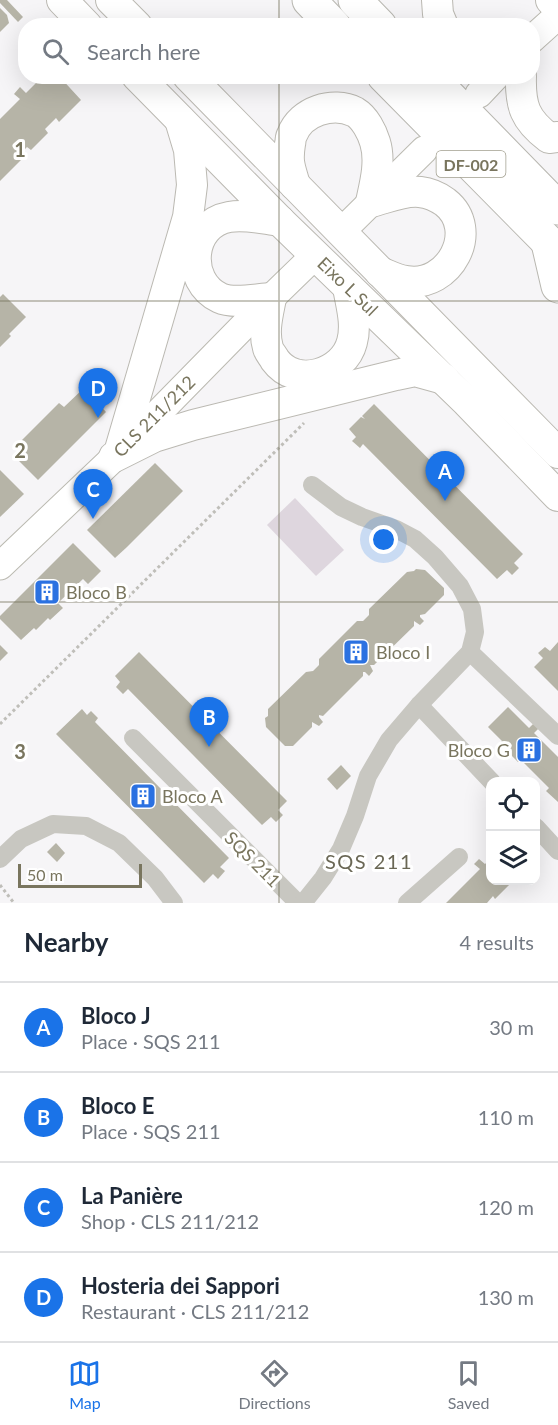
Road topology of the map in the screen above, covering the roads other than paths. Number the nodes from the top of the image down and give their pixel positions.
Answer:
1 (62, 0) edge
2 (111, 0) edge
3 (309, 0) edge
4 (355, 0) edge
5 (437, 0) edge
6 (79, 18) edge
7 (129, 18) edge
8 (326, 18) edge
9 (372, 18) edge
10 (440, 18) edge
11 (145, 84) edge
12 (196, 84) edge
13 (392, 84) edge
14 (437, 84) edge
15 (522, 84) edge
16 (180, 120) junction
17 (558, 136) edge
18 (424, 150) dead end
19 (295, 185) junction
20 (558, 208) edge
21 (361, 212) junction
22 (280, 221) junction
23 (553, 247) edge
24 (306, 264) dead end
25 (380, 272) junction
26 (558, 286) edge
27 (348, 287) junction
28 (271, 298) junction
29 (444, 379) junction
30 (558, 453) edge
31 (117, 455) junction
32 (312, 485) dead end
33 (558, 496) edge
34 (0, 566) edge
35 (470, 652) junction
36 (419, 705) junction
37 (558, 736) edge
38 (133, 738) dead end
39 (487, 777) edge
40 (539, 831) edge
41 (558, 851) edge
42 (459, 857) dead end
43 (0, 859) edge
44 (174, 903) edge
45 (298, 903) edge
46 (303, 903) edge
47 (406, 903) edge

1 - 6 main road
2 - 7 main road
3 - 8 highway
4 - 9 highway
5 - 10 main road
11 - 16 main road, Eixo L Sul
12 - 19 main road, Eixo L Sul
13 - 23 highway, DF-002
14 - 20 highway, DF-002
15 - 17 main road
16 - 22 main road, Eixo L Sul
16 - 31 main road
18 - 21 street
19 - 21 main road
19 - 25 main road, Eixo L Sul
21 - 25 main road
22 - 27 main road, Eixo L Sul
22 - 28 main road
23 - 26 highway
24 - 28 street, CLS 211/212
25 - 30 main road, Eixo L Sul
27 - 28 main road
27 - 29 main road, Eixo L Sul
28 - 31 street, CLS 211/212
29 - 31 main road
29 - 33 main road, Eixo L Sul
31 - 34 street, CLS 211/212
32 - 35 street
35 - 36 street
35 - 37 street
36 - 39 street
36 - 46 street
38 - 45 street, SQS 211
40 - 41 street
42 - 47 street
43 - 44 street

